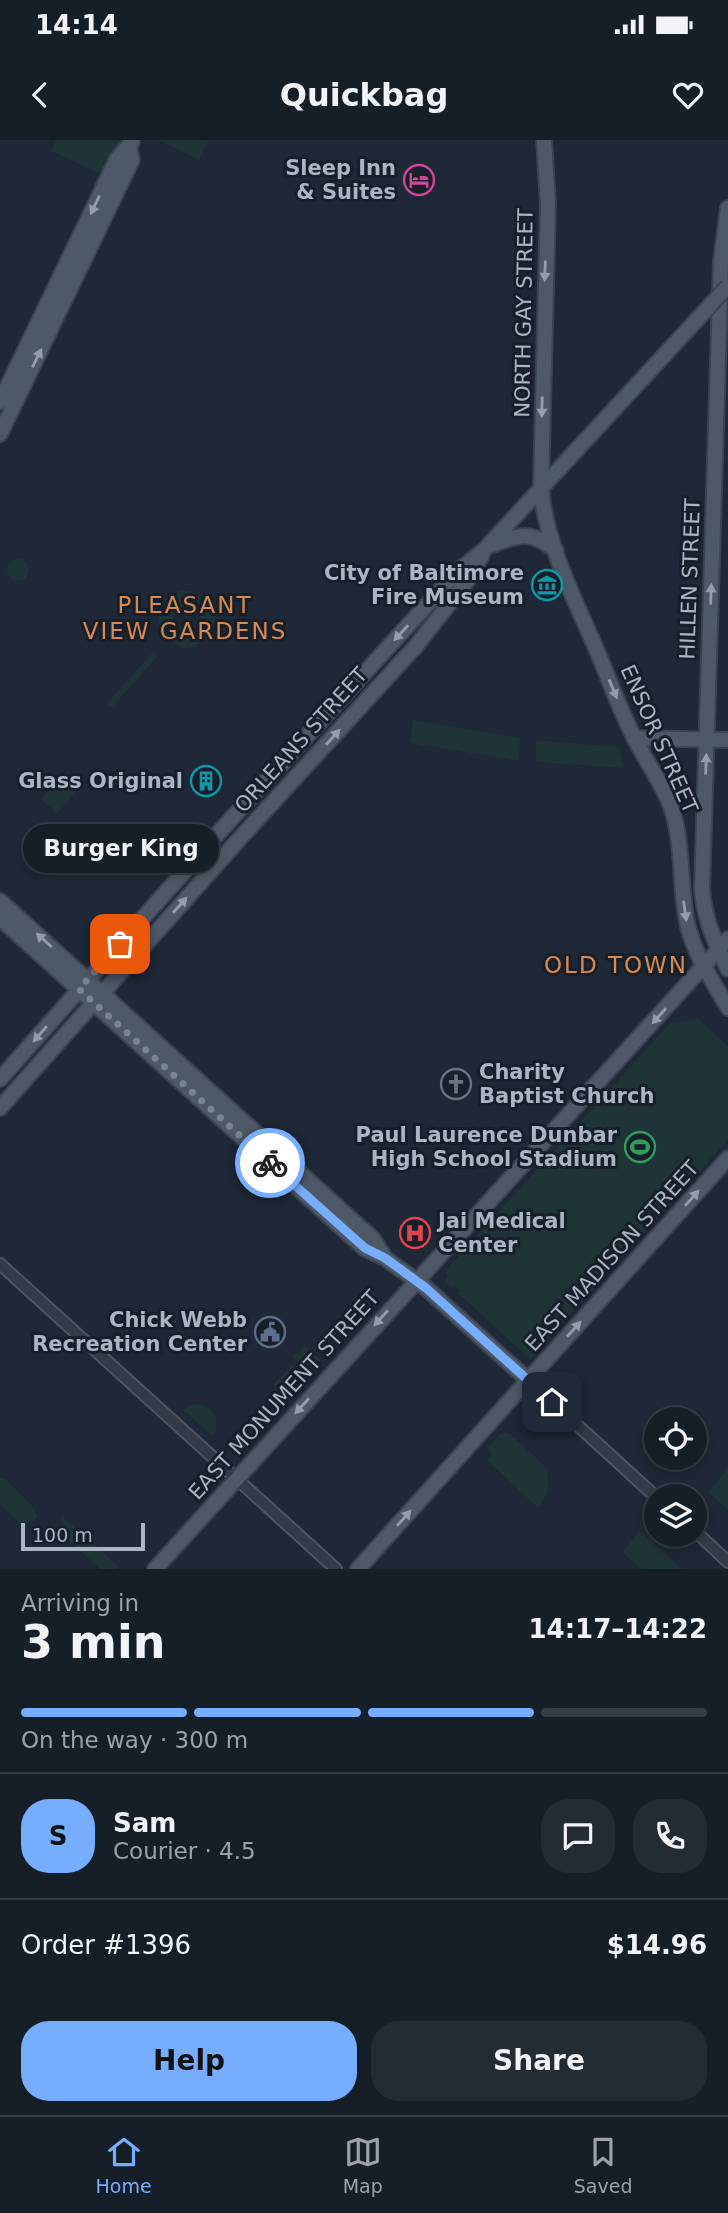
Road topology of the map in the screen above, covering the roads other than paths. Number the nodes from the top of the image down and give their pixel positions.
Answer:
1 (544, 140) edge
2 (131, 144) edge
3 (728, 208) edge
4 (728, 286) edge
5 (0, 402) edge
6 (3, 418) edge
7 (0, 434) edge
8 (541, 487) junction
9 (486, 549) junction
10 (555, 551) junction
11 (634, 738) junction
12 (707, 739) junction
13 (728, 740) edge
14 (0, 901) edge
15 (0, 918) edge
16 (723, 945) edge
17 (704, 965) junction
18 (728, 969) edge
19 (83, 985) junction
20 (98, 998) junction
21 (728, 1008) edge
22 (0, 1079) edge
23 (0, 1108) edge
24 (728, 1158) edge
25 (0, 1264) edge
26 (415, 1281) junction
27 (528, 1380) junction
28 (237, 1479) junction
29 (644, 1485) edge
30 (707, 1542) edge
31 (728, 1562) edge
32 (155, 1569) edge
33 (336, 1569) edge
34 (358, 1569) edge

1 -> 8 main road, NORTH GAY STREET
2 -> 5 main road
6 -> 2 main road
12 -> 3 main road, HILLEN STREET
4 - 8 main road, ORLEANS STREET, bridge
6 - 7 main road
8 - 9 main road, ORLEANS STREET
8 - 10 main road, ENSOR STREET
9 - 10 main road
9 -> 19 main road, ORLEANS STREET
20 -> 9 main road, ORLEANS STREET
10 -> 11 main road, ENSOR STREET
11 - 12 main road
11 -> 17 main road, ENSOR STREET
12 - 13 main road
16 -> 12 main road, HILLEN STREET
19 -> 14 main road
15 - 19 main road
16 - 17 main road, EAST MONUMENT STREET
16 - 18 main road
17 - 21 main road, ENSOR STREET
17 -> 26 main road, EAST MONUMENT STREET
19 - 20 main road
19 -> 22 main road, ORLEANS STREET
20 - 23 main road, ORLEANS STREET
20 - 26 main road
27 -> 24 main road, EAST MADISON STREET
25 - 28 street
26 - 27 main road
26 -> 28 main road, EAST MONUMENT STREET
27 - 29 street
34 -> 27 main road, EAST MADISON STREET
28 - 32 main road, EAST MONUMENT STREET
28 - 33 street
30 - 31 street

